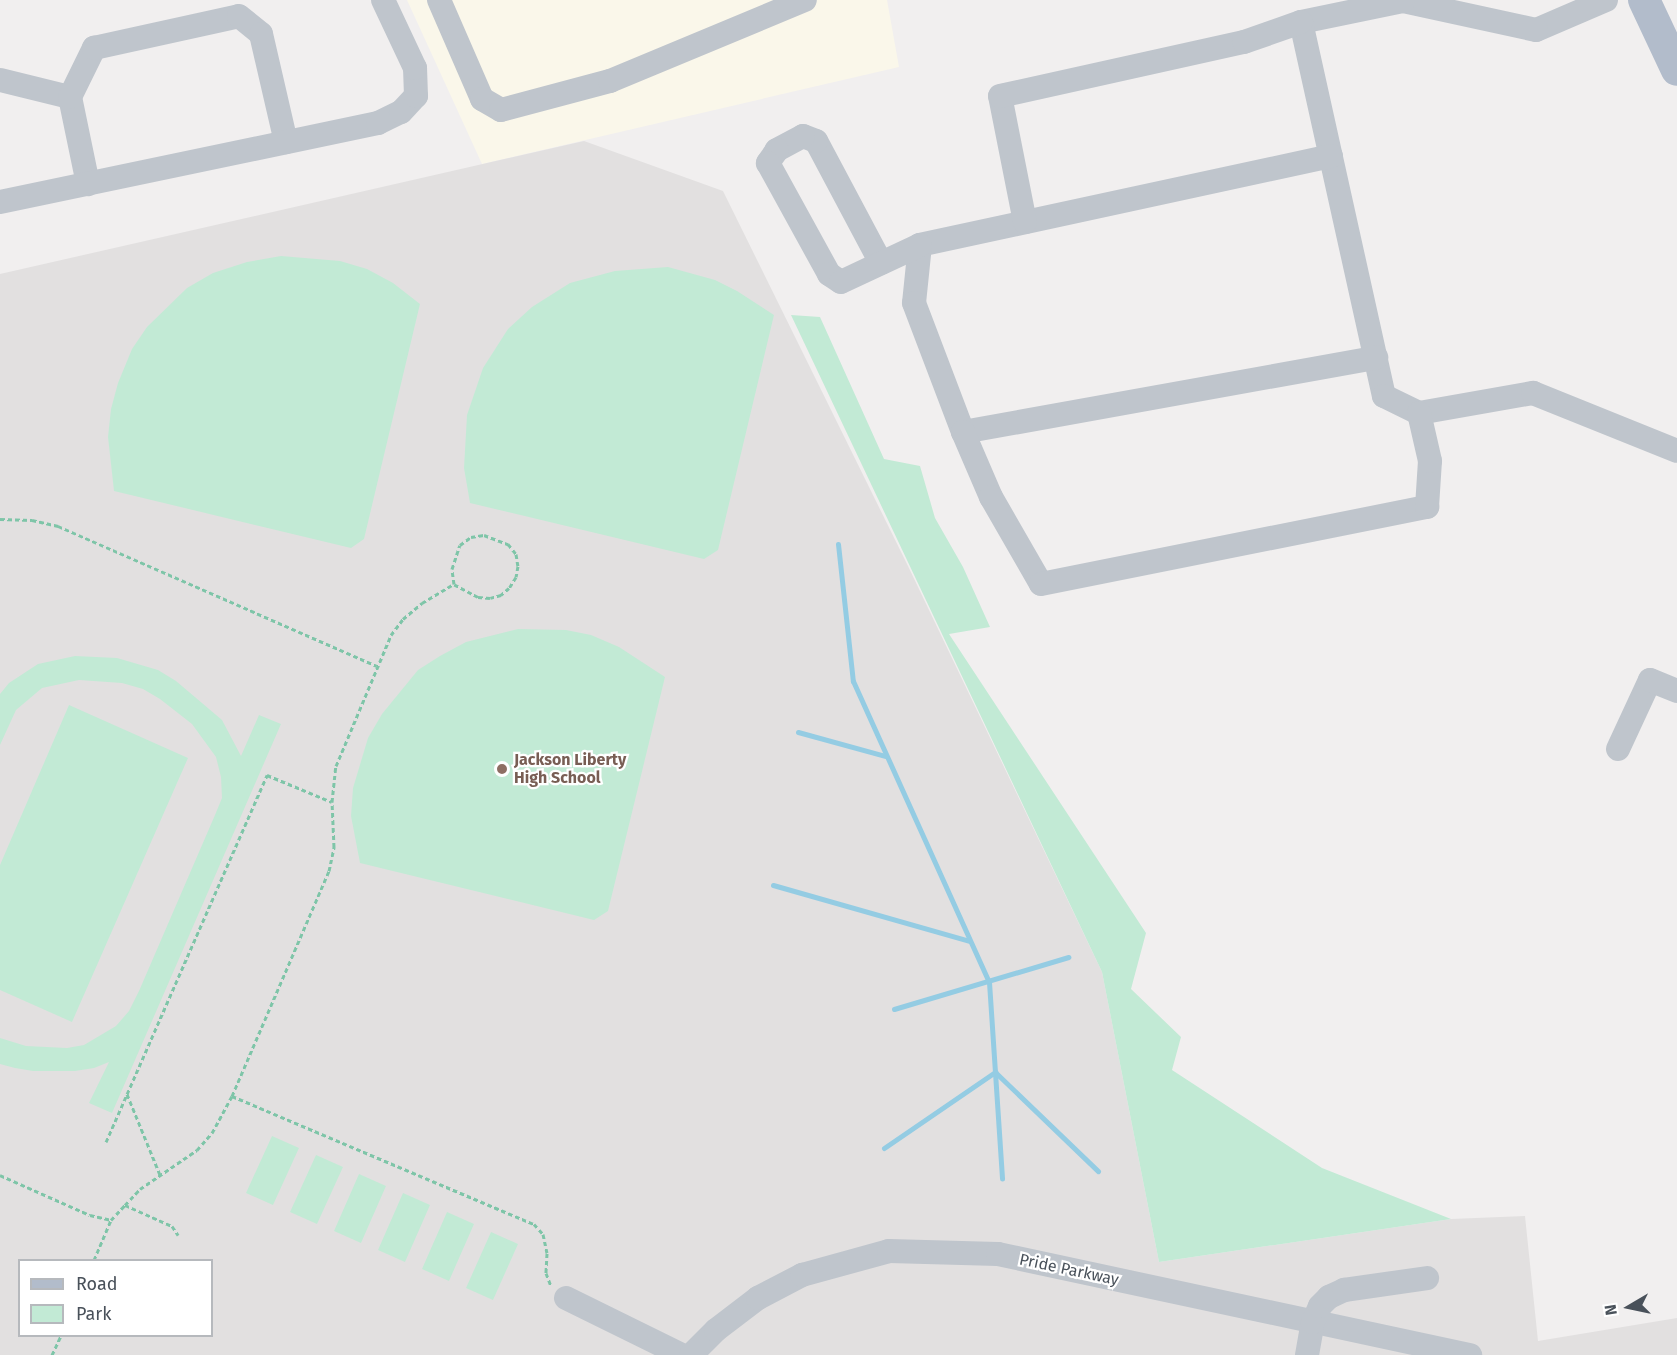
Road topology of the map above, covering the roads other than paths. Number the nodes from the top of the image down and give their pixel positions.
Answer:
1 (383, 0) edge
2 (439, 0) edge
3 (805, 0) edge
4 (1605, 0) edge
5 (1644, 0) edge
6 (1301, 22) junction
7 (1677, 70) edge
8 (0, 80) edge
9 (70, 97) junction
10 (286, 142) junction
11 (1331, 156) junction
12 (88, 184) junction
13 (0, 202) edge
14 (1025, 222) junction
15 (920, 245) junction
16 (881, 263) junction
17 (1376, 358) junction
18 (1419, 413) junction
19 (963, 432) junction
20 (1677, 451) edge
21 (1677, 691) edge
22 (1618, 750) dead end
23 (1427, 1278) dead end
24 (566, 1299) road end
25 (1313, 1322) junction
26 (682, 1355) edge
27 (691, 1355) edge
28 (1307, 1355) edge
29 (1470, 1355) edge

1 - 10 lane
2 - 3 lane
4 - 6 lane
5 - 7 main road
6 - 11 lane
6 - 14 lane
8 - 9 lane
9 - 10 lane
9 - 12 lane
10 - 12 lane
11 - 14 lane
11 - 17 lane
12 - 13 lane
14 - 15 lane
15 - 16 lane
15 - 19 lane
16 - 16 lane
17 - 18 lane
17 - 19 lane
18 - 19 lane
18 - 20 lane
21 - 22 lane
23 - 25 lane
24 - 26 lane
25 - 27 lane, Pride Parkway
25 - 28 lane
25 - 29 lane, Pride Parkway

